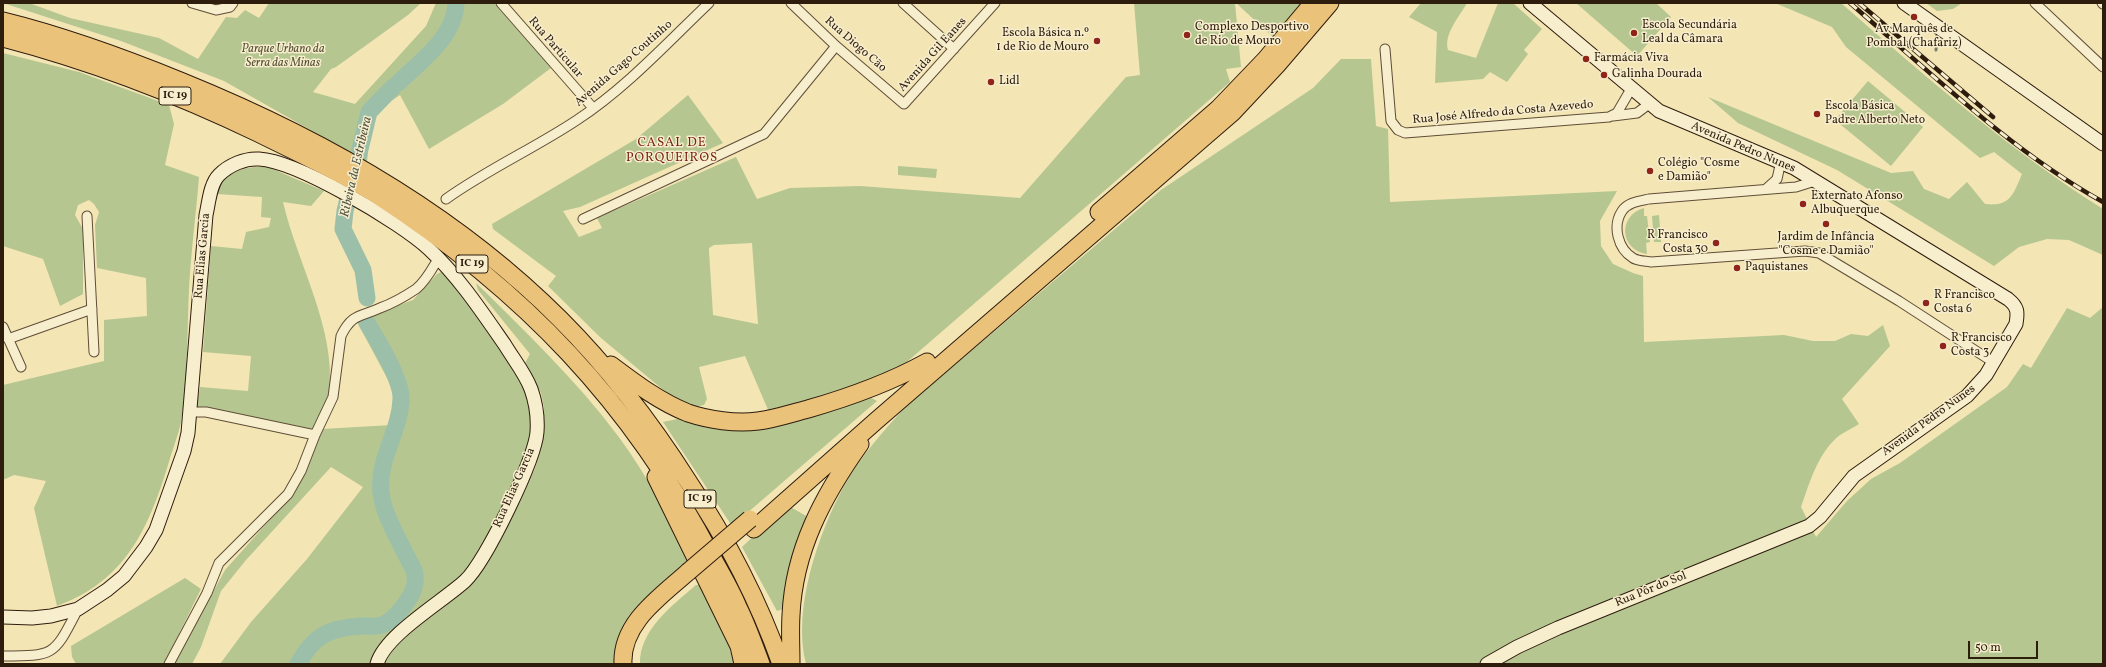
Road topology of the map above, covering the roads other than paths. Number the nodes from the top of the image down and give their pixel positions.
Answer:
1 (192, 3) edge
2 (233, 3) edge
3 (501, 3) edge
4 (709, 3) edge
5 (791, 3) edge
6 (903, 3) edge
7 (995, 3) edge
8 (1313, 3) edge
9 (1330, 3) edge
10 (1530, 3) edge
11 (1904, 3) edge
12 (2036, 3) edge
13 (3, 21) edge
14 (3, 38) edge
15 (836, 46) junction
16 (954, 49) junction
17 (1386, 49) dead end
18 (2103, 67) edge
19 (1631, 89) junction
20 (904, 104) joint
21 (1649, 104) junction
22 (592, 108) junction
23 (1609, 116) junction
24 (2103, 144) edge
25 (333, 161) junction
26 (1781, 161) junction
27 (1815, 181) junction
28 (1766, 189) junction
29 (376, 195) junction
30 (446, 199) dead end
31 (87, 216) dead end
32 (583, 219) dead end
33 (438, 259) junction
34 (92, 310) junction
35 (3, 327) edge
36 (8, 339) junction
37 (590, 351) junction
38 (94, 352) dead end
39 (927, 362) junction
40 (1993, 362) junction
41 (20, 367) dead end
42 (191, 412) junction
43 (877, 420) junction
44 (315, 435) junction
45 (637, 435) junction
46 (1816, 521) joint
47 (752, 524) junction
48 (691, 577) junction
49 (78, 609) junction
50 (3, 617) edge
51 (3, 656) edge
52 (169, 664) edge
53 (377, 664) edge
54 (623, 664) edge
55 (634, 664) edge
56 (743, 664) edge
57 (761, 664) edge
58 (781, 664) edge
59 (791, 664) edge
60 (1487, 664) edge

1 - 2 street
3 - 22 street, Rua Particular
4 - 22 street, Avenida Gago Coutinho
5 - 15 street, Rua Diogo Cão
6 - 16 street
7 - 16 street, Avenida Gil Eanes
8 - 39 highway
9 - 43 highway
10 - 19 street, Avenida Pedro Nunes
11 - 24 street
12 - 18 street
13 - 25 highway, IC 19
14 - 25 highway, IC 19
15 - 20 street, Rua Diogo Cão
15 - 32 street
16 - 20 street, Avenida Gil Eanes
17 - 23 street, Rua José Alfredo da Costa Azevedo
19 - 21 street, Avenida Pedro Nunes
19 - 23 street, Rua José Alfredo da Costa Azevedo
21 - 23 street
21 - 26 street, Avenida Pedro Nunes
22 - 30 street, Avenida Gago Coutinho
25 - 29 highway, IC 19
26 - 27 street, Avenida Pedro Nunes
26 - 28 street
27 - 28 street
27 - 40 street, Avenida Pedro Nunes
28 - 40 street
29 - 33 street, Rua Elias Garcia
29 - 37 highway, IC 19
29 - 42 street, Rua Elias Garcia
29 - 45 highway, IC 19
31 - 34 street
33 - 44 street
33 - 53 street, Rua Elias Garcia
34 - 36 street
34 - 38 street
35 - 36 street
36 - 41 street
37 - 39 highway
37 - 58 highway, IC 19
39 - 47 highway
40 - 46 street, Avenida Pedro Nunes
42 - 44 street
42 - 49 street, Rua Elias Garcia
43 - 47 highway
43 - 59 highway
44 - 52 street
45 - 56 highway
45 - 57 highway, IC 19
46 - 60 street, Rua Pôr do Sol
47 - 48 highway
48 - 54 highway
48 - 55 highway
49 - 50 street, Rua Elias Garcia
49 - 51 street

